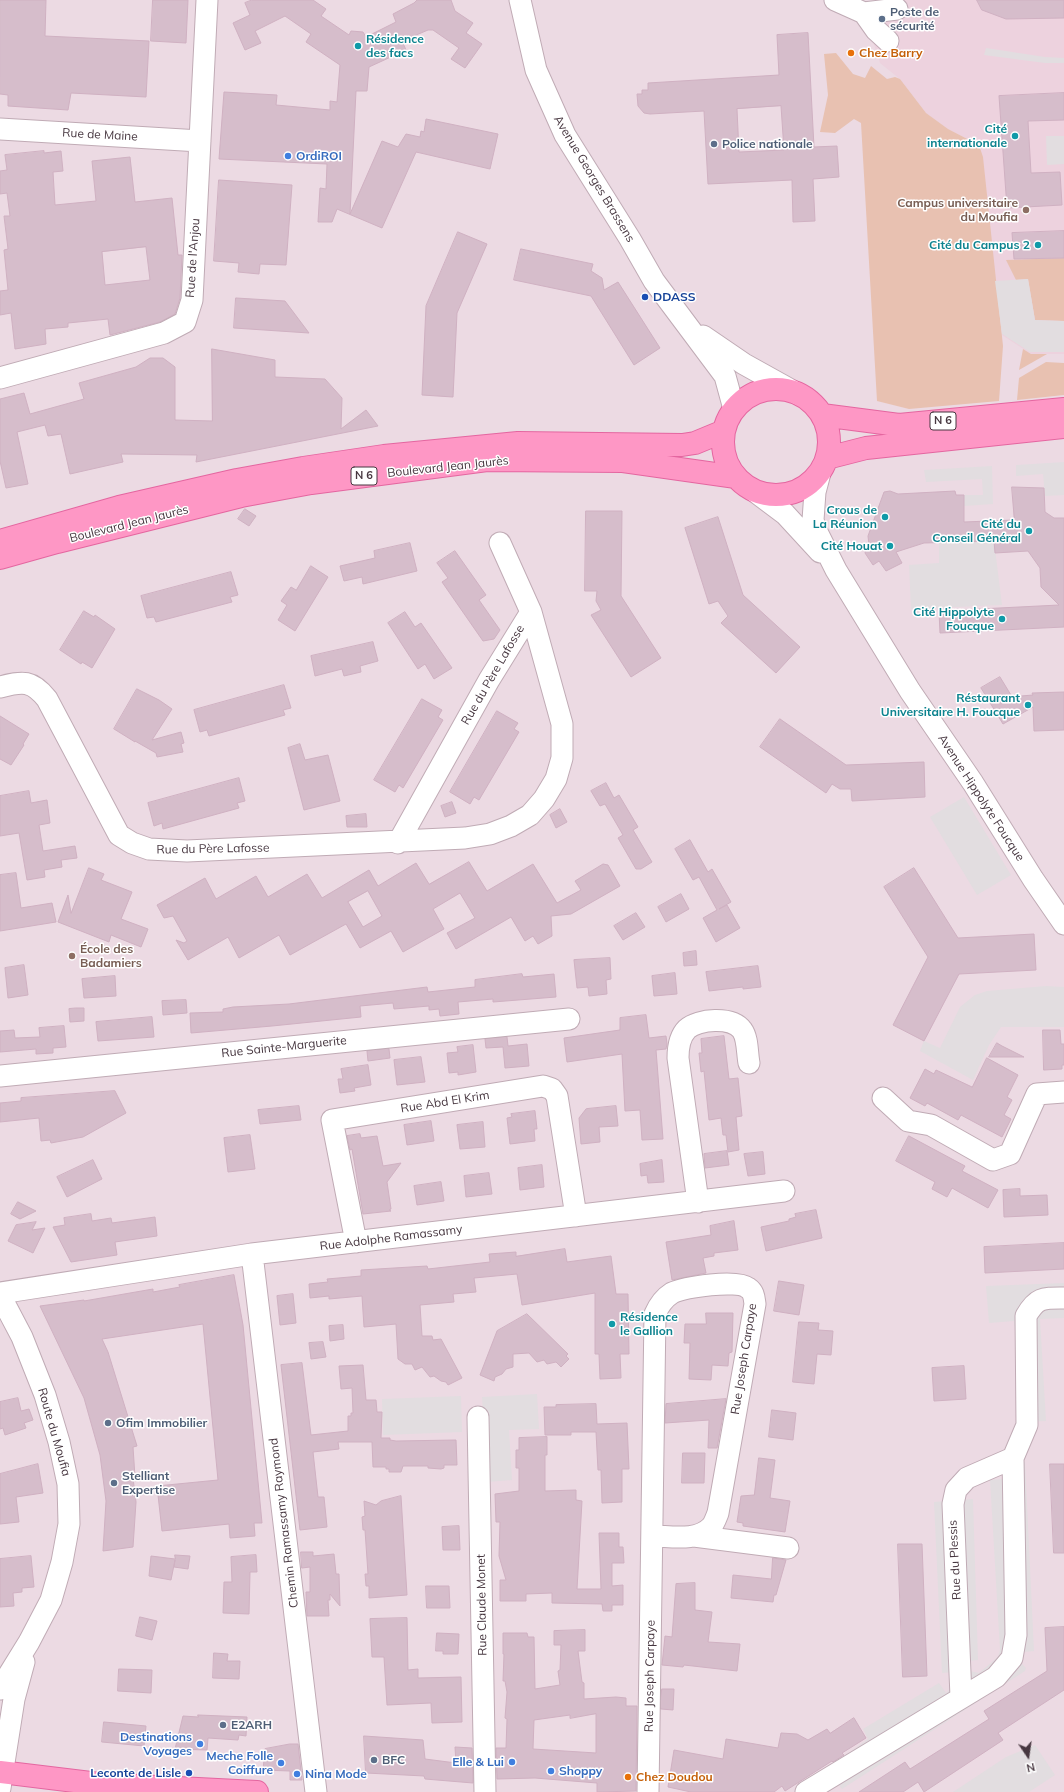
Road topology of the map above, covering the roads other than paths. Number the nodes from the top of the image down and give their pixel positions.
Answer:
1 (207, 0) edge
2 (520, 0) edge
3 (835, 0) edge
4 (897, 9) dead end
5 (864, 13) junction
6 (888, 41) dead end
7 (0, 129) edge
8 (200, 141) junction
9 (686, 324) junction
10 (0, 378) edge
11 (798, 394) junction
12 (1064, 409) edge
13 (734, 410) junction
14 (822, 415) junction
15 (1064, 427) edge
16 (724, 431) junction
17 (824, 466) junction
18 (736, 477) junction
19 (753, 490) junction
20 (0, 541) edge
21 (500, 543) dead end
22 (0, 558) edge
23 (836, 570) junction
24 (530, 612) junction
25 (0, 687) edge
26 (398, 843) junction
27 (1064, 924) edge
28 (569, 1019) dead end
29 (749, 1063) dead end
30 (0, 1076) edge
31 (1064, 1092) edge
32 (883, 1098) dead end
33 (784, 1191) dead end
34 (698, 1202) junction
35 (576, 1216) junction
36 (356, 1242) junction
37 (252, 1254) junction
38 (0, 1294) edge
39 (1064, 1298) edge
40 (478, 1418) dead end
41 (1013, 1458) junction
42 (652, 1536) junction
43 (694, 1536) junction
44 (788, 1548) dead end
45 (29, 1642) junction
46 (0, 1689) edge
47 (961, 1697) junction
48 (1, 1778) edge
49 (257, 1792) edge
50 (316, 1792) edge
51 (485, 1792) edge
52 (648, 1792) edge
53 (806, 1792) edge

1 - 8 street, Rue de l'Anjou
2 - 9 street, Avenue Georges Brassens
3 - 5 street
4 - 5 street
5 - 6 street
7 - 8 street, Rue de Maine
8 - 10 street, Rue de l'Anjou
9 - 11 street, Avenue Georges Brassens
9 - 13 street, Avenue Georges Brassens
11 - 13 main road, Boulevard Jean Jaurès / N 6
11 - 14 main road, Boulevard Jean Jaurès / N 6
12 - 14 main road, N 6
13 - 16 main road, Boulevard Jean Jaurès / N 6
14 - 17 main road, Boulevard Jean Jaurès / N 6
15 - 17 main road, Boulevard Jean Jaurès / N 6
16 - 18 main road, Boulevard Jean Jaurès / N 6
16 - 20 main road, Boulevard Jean Jaurès / N 6
17 - 19 main road, Boulevard Jean Jaurès / N 6
17 - 23 street, Avenue Hippolyte Foucque
18 - 19 main road, Boulevard Jean Jaurès / N 6
18 - 22 main road, Boulevard Jean Jaurès / N 6
19 - 23 street, Avenue Hippolyte Foucque
21 - 24 street, Rue du Père Lafosse
23 - 27 street, Avenue Hippolyte Foucque
24 - 26 street, Rue du Père Lafosse
24 - 26 street, Rue du Père Lafosse
25 - 26 street, Rue du Père Lafosse
28 - 30 street, Rue Sainte-Marguerite
29 - 34 street
31 - 32 street
33 - 34 street, Rue Adolphe Ramassamy
34 - 35 street, Rue Adolphe Ramassamy
35 - 36 street, Rue Adolphe Ramassamy
35 - 36 street, Rue Abd El Krim
36 - 37 street, Rue Adolphe Ramassamy
37 - 38 street, Rue Adolphe Ramassamy
37 - 50 street, Chemin Ramassamy Raymond
38 - 45 street, Route du Moufia
39 - 41 street
40 - 51 street, Rue Claude Monet
41 - 47 street
41 - 47 street, Rue du Plessis
42 - 43 street, Rue Joseph Carpaye
42 - 43 street, Rue Joseph Carpaye
42 - 52 street, Rue Joseph Carpaye
43 - 44 street
45 - 46 street, Route du Moufia
45 - 48 street, Route du Moufia
47 - 53 street
48 - 49 main road

